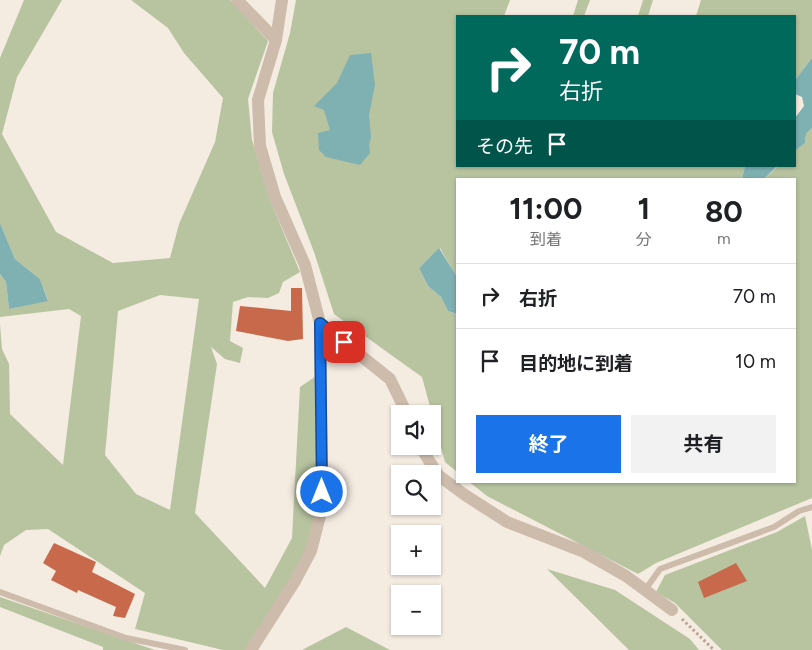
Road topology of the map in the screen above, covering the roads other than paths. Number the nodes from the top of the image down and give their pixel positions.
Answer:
1 (237, 0) edge
2 (282, 0) edge
3 (276, 40) junction
4 (320, 323) junction
5 (403, 405) edge
6 (426, 455) edge
7 (812, 507) edge
8 (644, 590) junction
9 (0, 592) edge
10 (672, 610) road end
11 (184, 650) edge
12 (251, 650) edge

1 - 3 street
2 - 3 street
3 - 4 street
4 - 5 street
4 - 12 street
6 - 8 street
7 - 8 lane
8 - 10 street
9 - 11 lane

